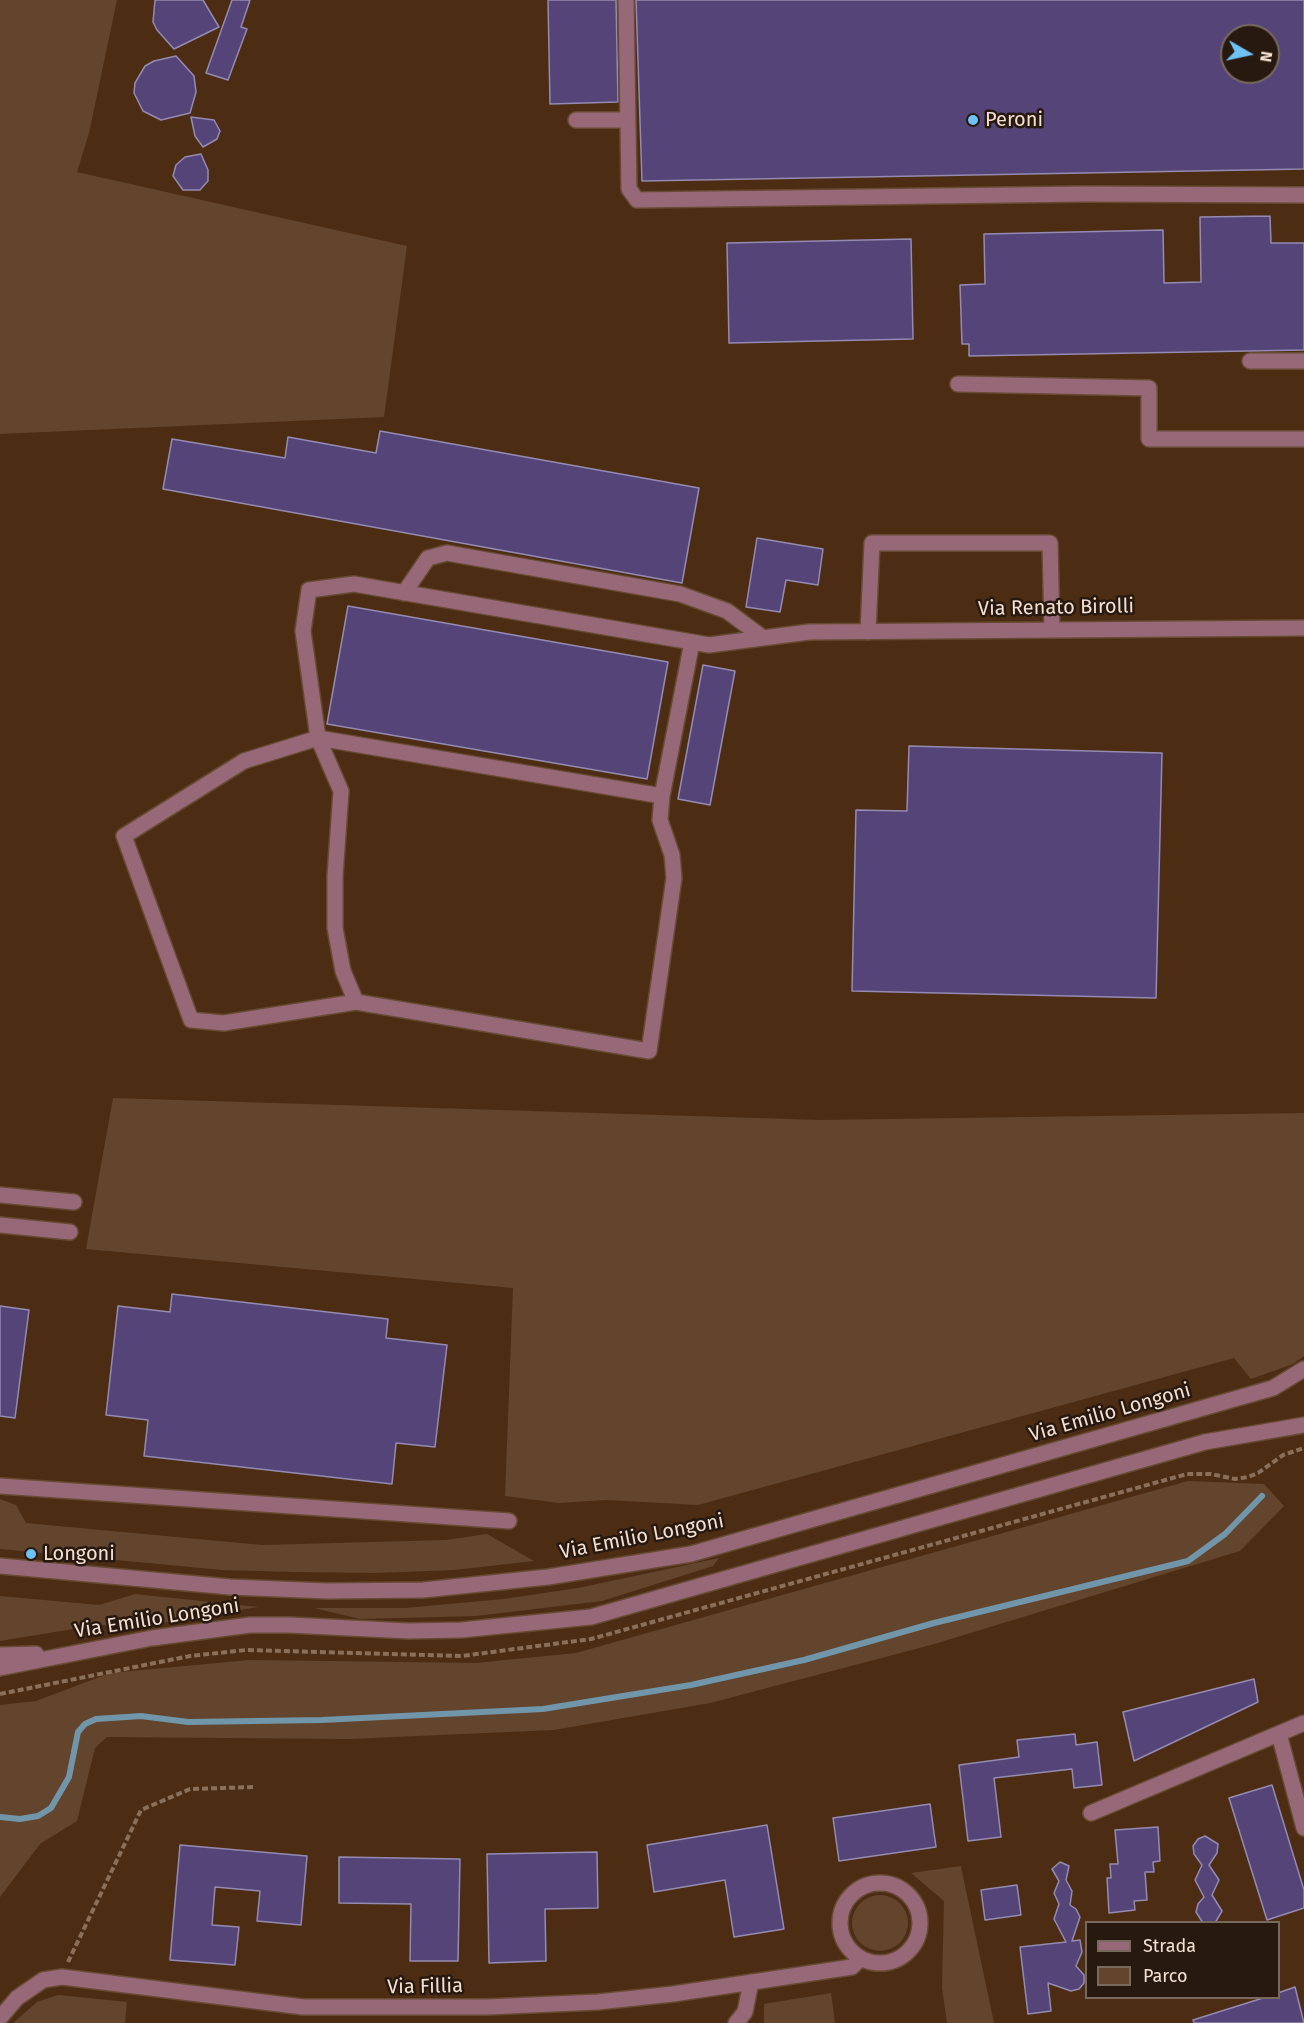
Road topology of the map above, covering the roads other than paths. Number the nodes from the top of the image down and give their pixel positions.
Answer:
1 (626, 0) edge
2 (576, 120) dead end
3 (628, 120) junction
4 (1304, 195) edge
5 (1250, 361) dead end
6 (1304, 361) edge
7 (958, 384) dead end
8 (1304, 439) edge
9 (404, 593) junction
10 (1304, 628) edge
11 (1052, 629) junction
12 (868, 632) junction
13 (762, 637) junction
14 (692, 642) junction
15 (318, 738) junction
16 (662, 796) junction
17 (356, 1002) junction
18 (0, 1195) edge
19 (75, 1202) dead end
20 (0, 1225) edge
21 (70, 1232) dead end
22 (1304, 1369) edge
23 (1304, 1425) edge
24 (0, 1486) edge
25 (509, 1521) dead end
26 (0, 1566) edge
27 (33, 1569) junction
28 (0, 1574) edge
29 (88, 1651) junction
30 (0, 1655) edge
31 (0, 1668) edge
32 (1304, 1723) edge
33 (1279, 1734) junction
34 (1091, 1813) dead end
35 (1304, 1828) edge
36 (861, 1958) junction
37 (751, 1982) junction
38 (0, 2018) edge
39 (736, 2023) edge

1 - 3 street
2 - 3 street
3 - 4 street
5 - 6 street
7 - 8 street
9 - 13 street
9 - 14 street, Via Renato Birolli
9 - 15 street, Via Renato Birolli
10 - 11 street, Via Renato Birolli
11 - 12 street, Via Renato Birolli
11 - 12 street
12 - 13 street, Via Renato Birolli
13 - 14 street, Via Renato Birolli
14 - 16 street
15 - 16 street
15 - 17 street
15 - 17 street
16 - 17 street
18 - 19 street
20 - 21 street
22 - 27 street, Via Emilio Longoni
23 - 29 street, Via Emilio Longoni
24 - 25 street
26 - 27 street, Via Emilio Longoni
27 - 28 street
29 - 30 street
29 - 31 street, Via Emilio Longoni
32 - 33 street
33 - 34 street
33 - 35 street
36 - 36 street
36 - 37 street, Via Fillia
37 - 38 street, Via Fillia
37 - 39 street

